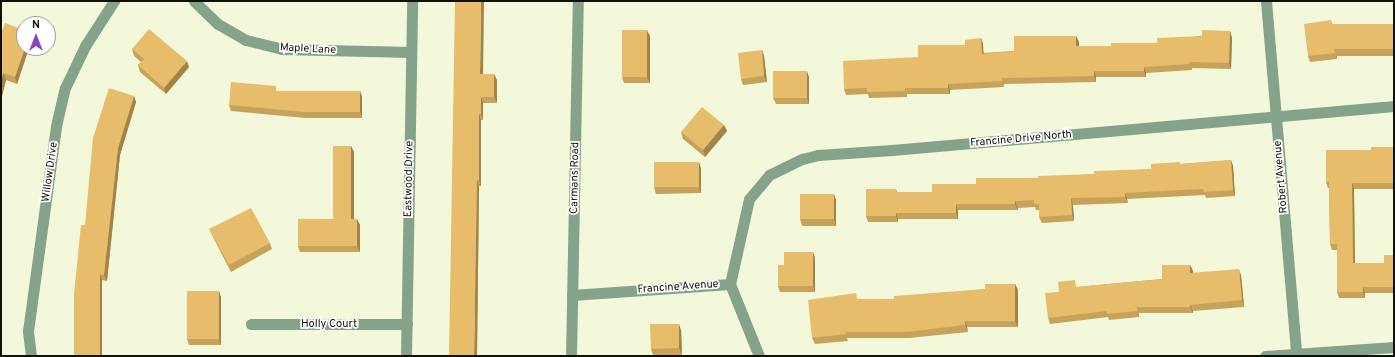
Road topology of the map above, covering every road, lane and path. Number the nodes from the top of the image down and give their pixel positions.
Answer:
1 (114, 1) edge
2 (194, 1) edge
3 (412, 1) edge
4 (578, 1) edge
5 (1266, 1) edge
6 (411, 52) junction
7 (1394, 106) edge
8 (1276, 116) junction
9 (730, 284) junction
10 (572, 295) junction
11 (251, 324) dead end
12 (406, 324) junction
13 (1394, 346) edge
14 (1296, 353) junction
15 (31, 356) edge
16 (406, 356) edge
17 (571, 356) edge
18 (759, 356) edge
19 (1265, 356) edge

1 - 15 street, Willow Drive
2 - 6 street, Maple Lane
3 - 6 street, Eastwood Drive
4 - 10 street, Carmans Road
5 - 8 street, Robert Avenue
6 - 12 street, Eastwood Drive
7 - 8 street, Francine Drive North
8 - 9 street, Francine Drive North
8 - 14 street, Robert Avenue
9 - 10 street, Francine Avenue
9 - 18 street, Francine Avenue
10 - 17 street, Carmans Road
11 - 12 street, Holly Court
12 - 16 street, Eastwood Drive
13 - 14 street
14 - 19 street

